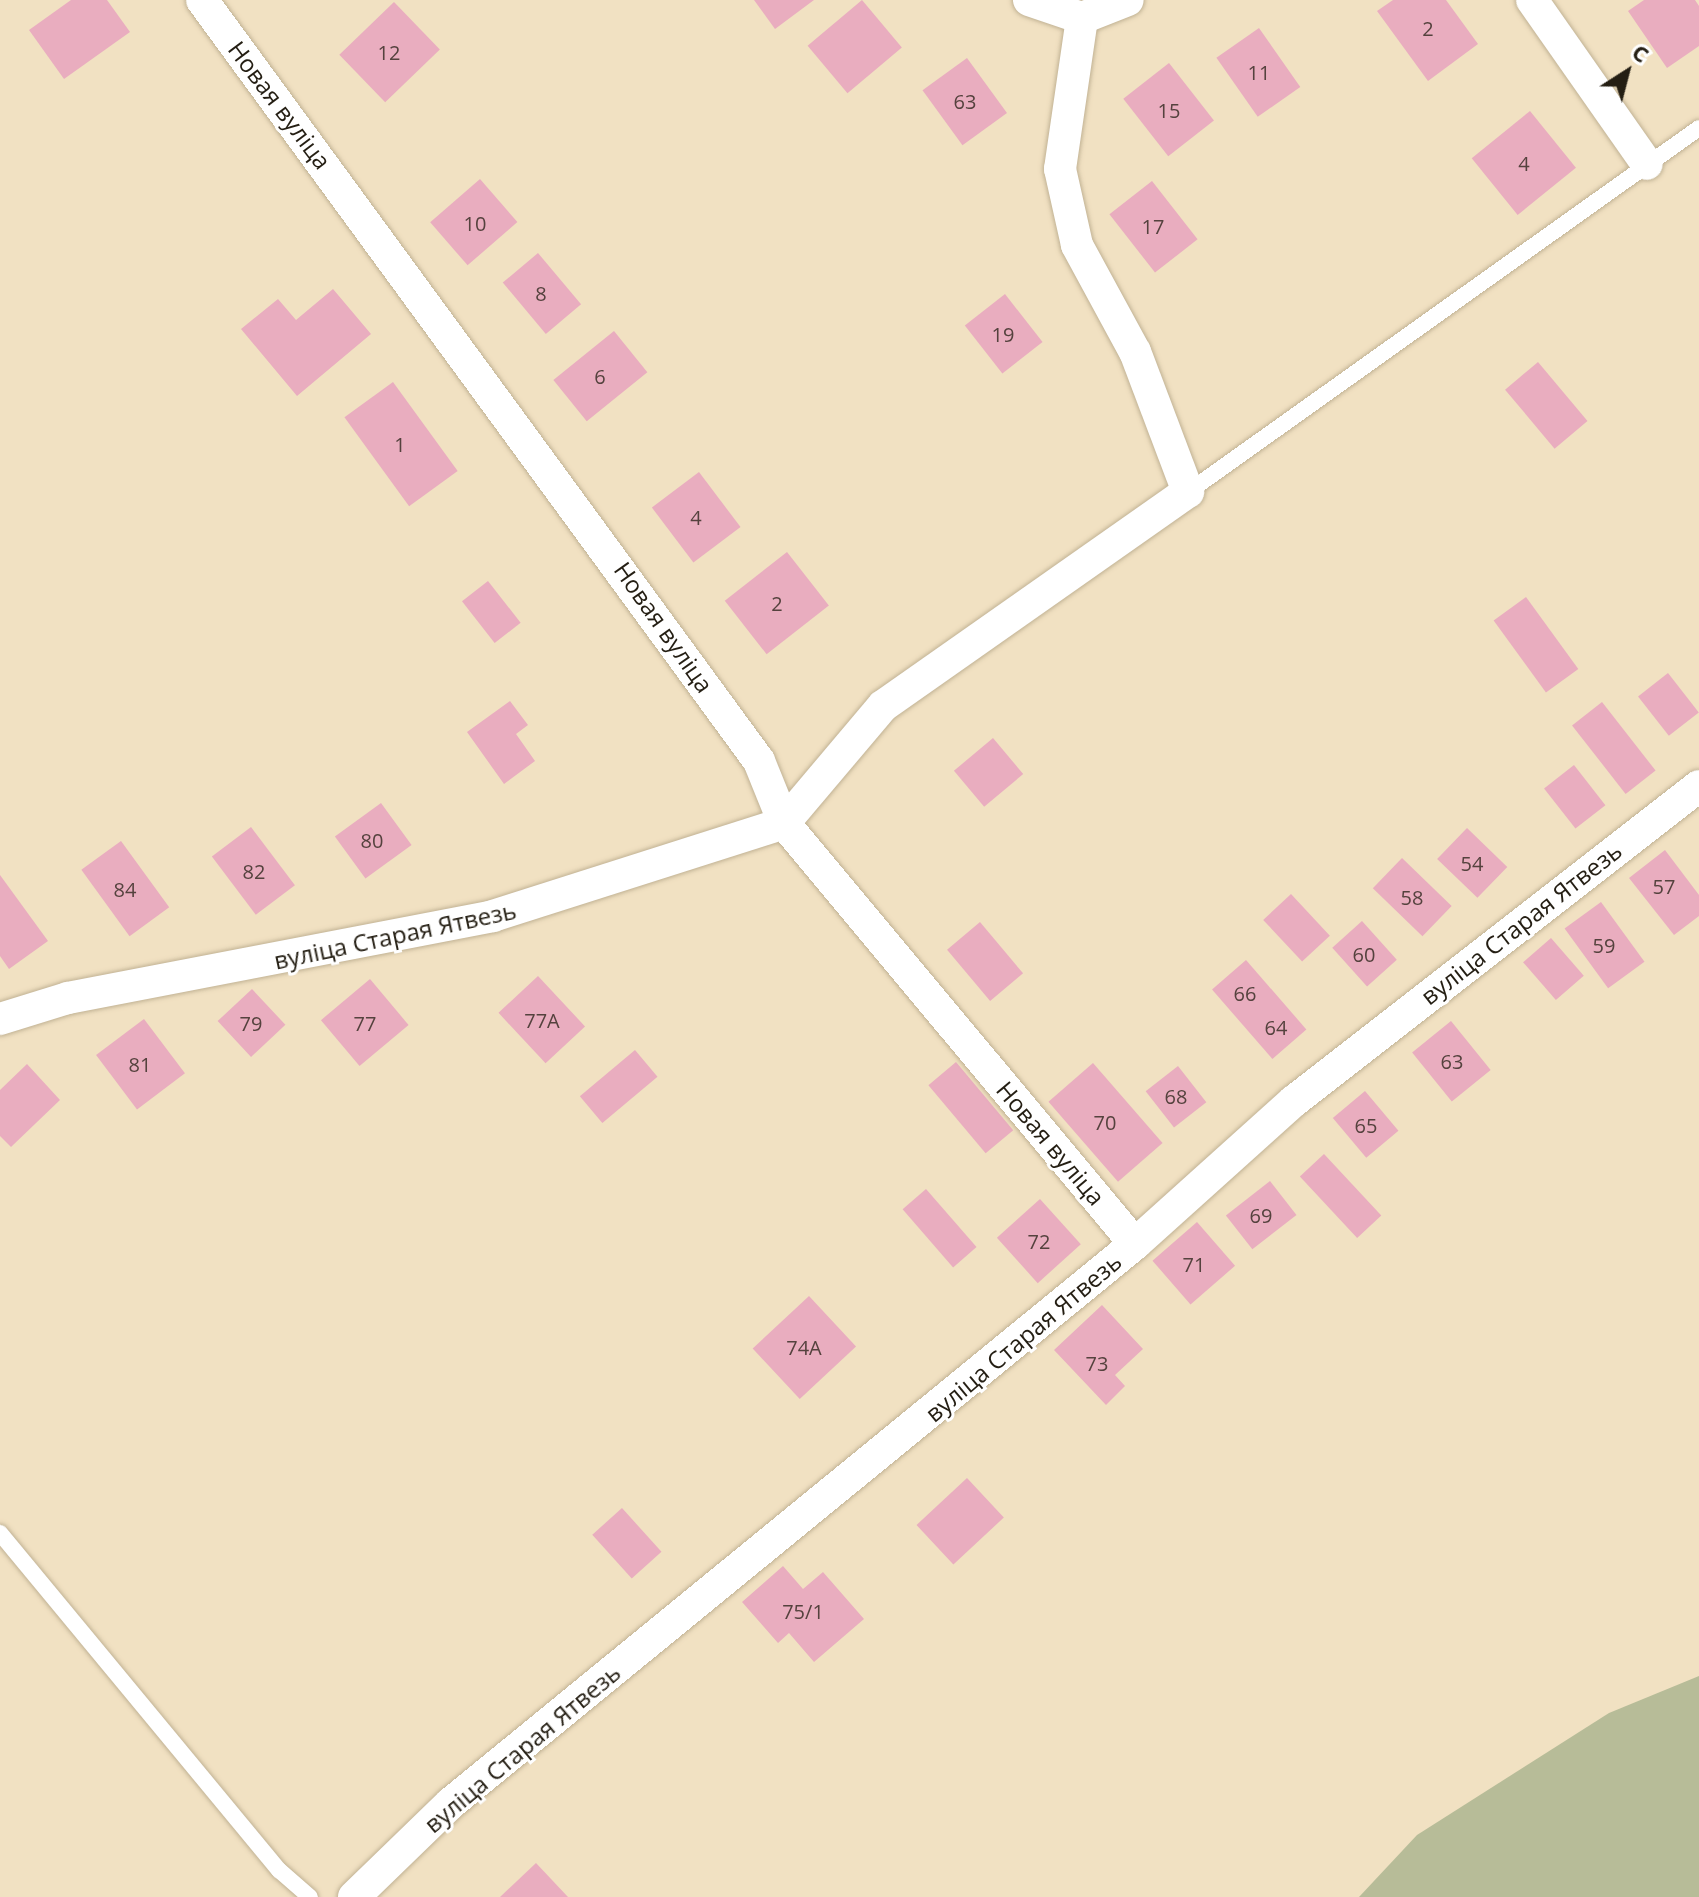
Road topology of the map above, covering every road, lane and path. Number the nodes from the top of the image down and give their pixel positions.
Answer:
1 (202, 0) edge
2 (1029, 0) edge
3 (1128, 0) edge
4 (1532, 0) edge
5 (1082, 18) junction
6 (1699, 128) edge
7 (1647, 164) junction
8 (1188, 492) junction
9 (1699, 786) edge
10 (784, 823) junction
11 (0, 1019) edge
12 (1135, 1244) junction
13 (0, 1533) edge
14 (310, 1897) edge
15 (354, 1897) edge

1 - 10 street, Новая вуліца
2 - 5 street
3 - 5 street
4 - 7 street
5 - 8 street
6 - 7 lane
7 - 8 lane
8 - 10 street
9 - 12 street, вуліца Старая Ятвезь
10 - 11 street, вуліца Старая Ятвезь
10 - 12 street, Новая вуліца
12 - 15 street, вуліца Старая Ятвезь
13 - 14 lane

